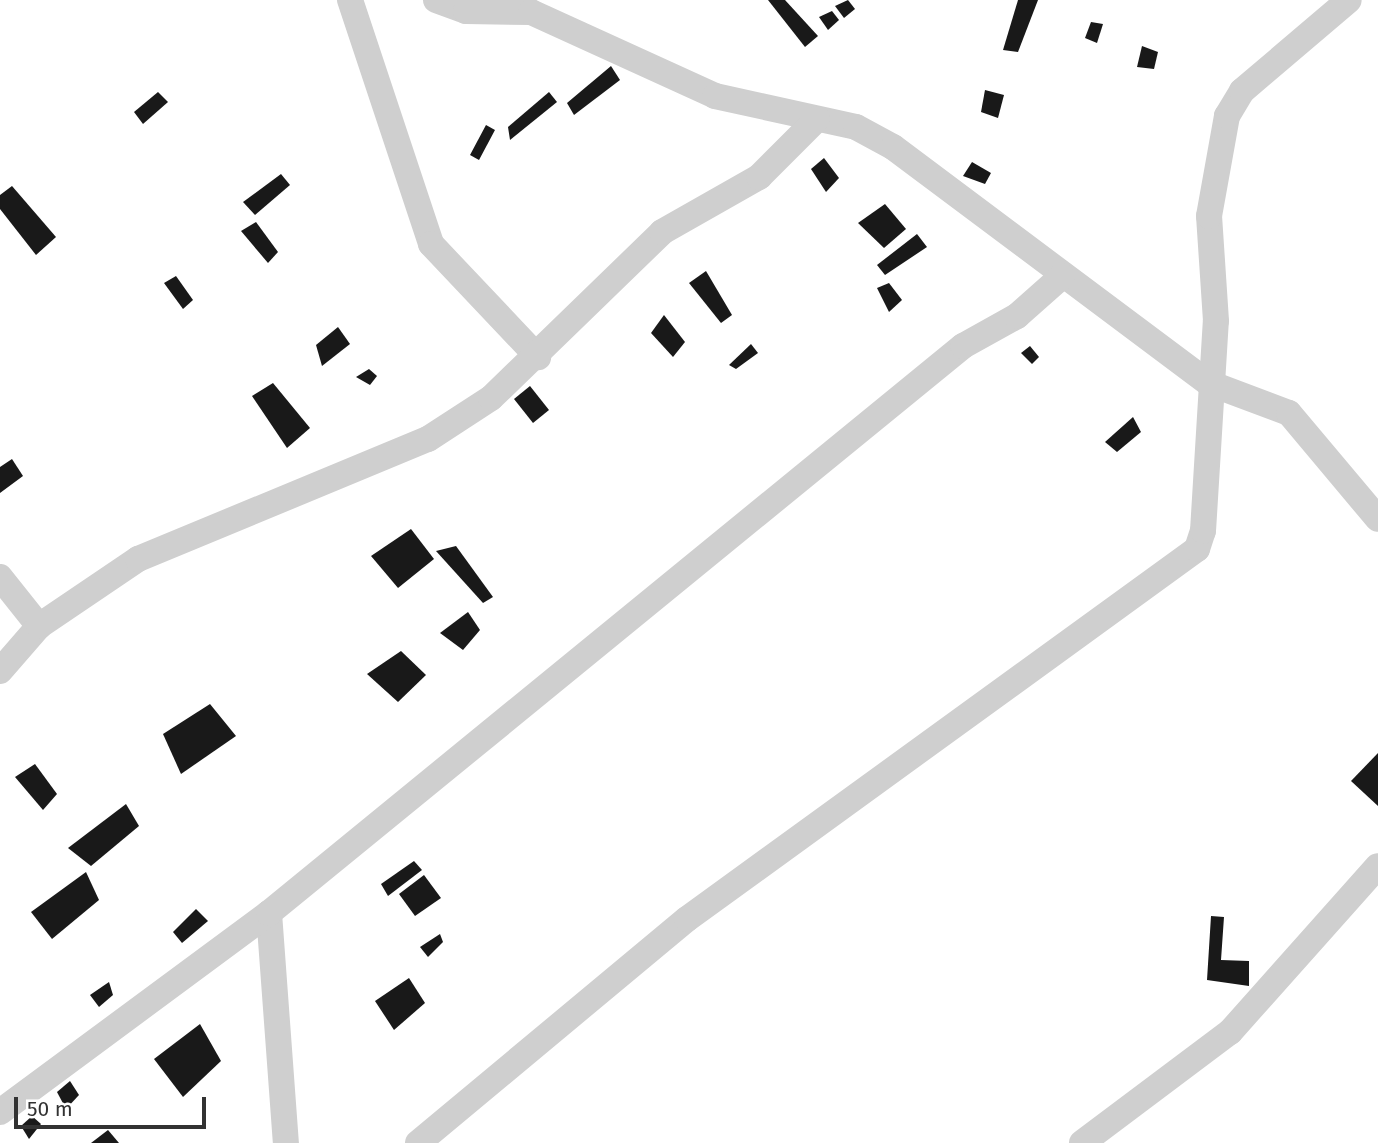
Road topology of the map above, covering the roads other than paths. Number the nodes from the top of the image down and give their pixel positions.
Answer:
1 (350, 0) edge
2 (436, 0) edge
3 (1349, 0) edge
4 (817, 119) junction
5 (1062, 276) junction
6 (538, 358) junction
7 (1209, 383) junction
8 (1378, 519) edge
9 (0, 577) edge
10 (39, 626) junction
11 (0, 671) edge
12 (1378, 866) edge
13 (269, 913) junction
14 (0, 1112) edge
15 (286, 1143) edge
16 (418, 1143) edge
17 (1082, 1143) edge

1 - 6 street
2 - 4 street
3 - 7 street
4 - 5 street
4 - 6 street
5 - 7 street
5 - 13 street
6 - 10 street
7 - 8 street
7 - 16 street
9 - 10 street
10 - 11 street
12 - 17 street
13 - 14 street
13 - 15 street

